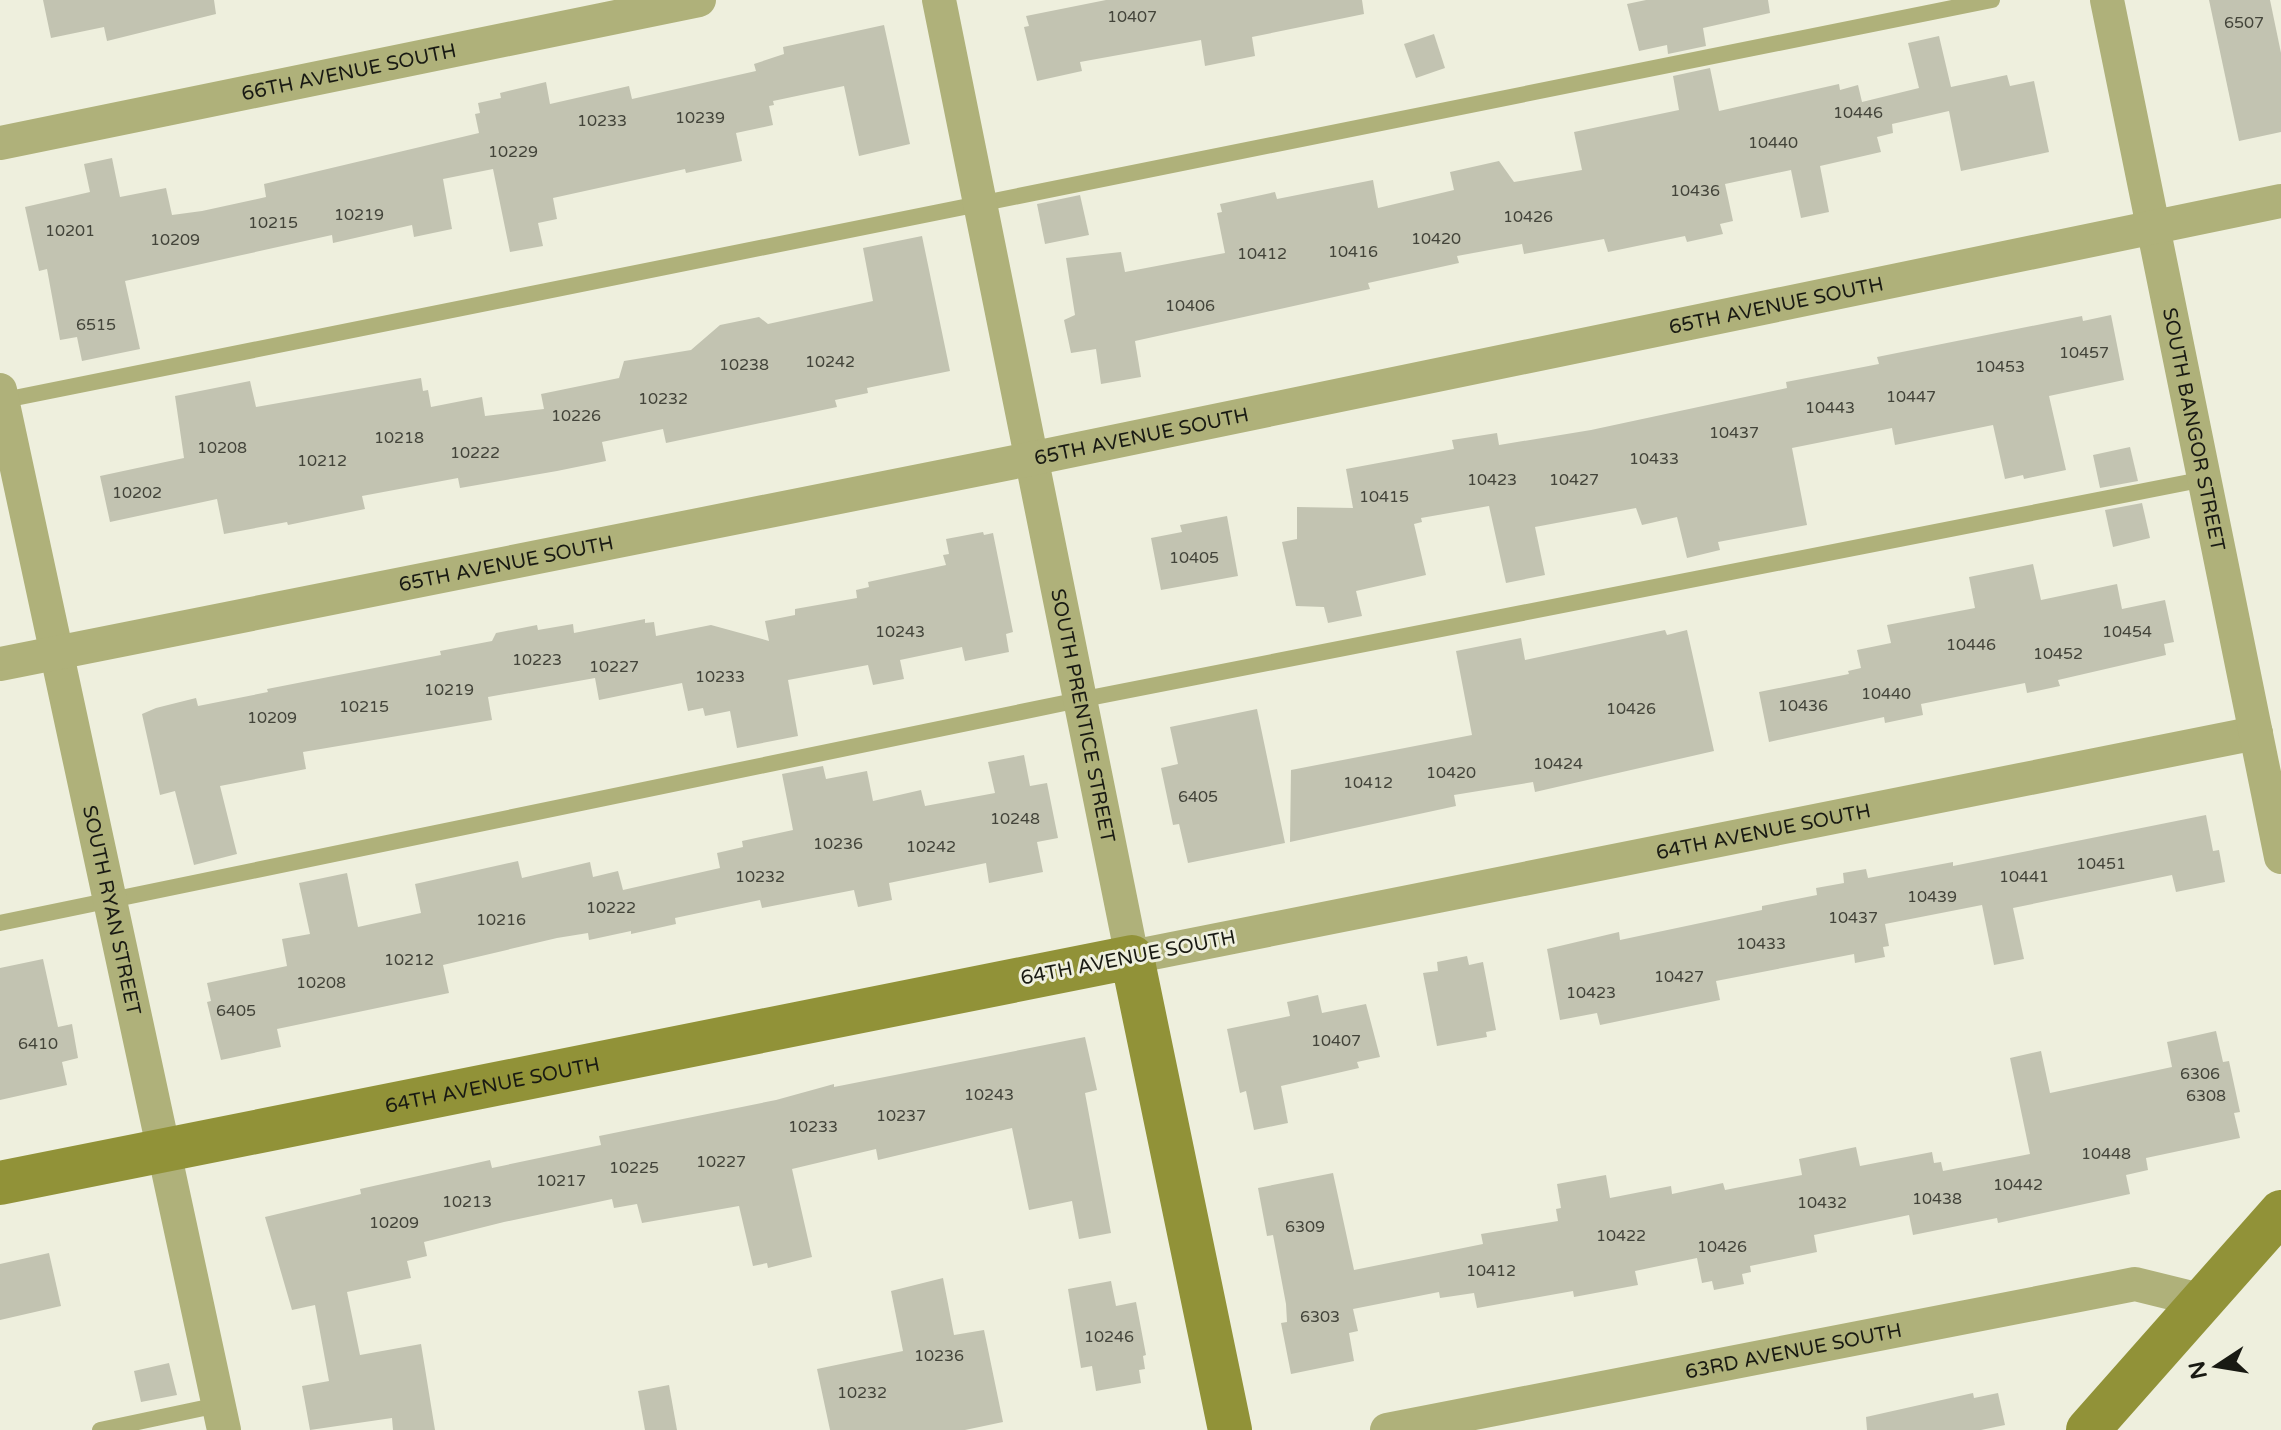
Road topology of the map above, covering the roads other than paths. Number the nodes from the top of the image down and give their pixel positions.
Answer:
1 (699, 0) edge
2 (939, 0) edge
3 (1992, 0) edge
4 (2107, 0) edge
5 (0, 143) edge
6 (2281, 201) edge
7 (980, 204) junction
8 (2154, 227) junction
9 (1, 397) edge
10 (1030, 459) junction
11 (2205, 479) junction
12 (56, 652) junction
13 (0, 664) edge
14 (1079, 700) junction
15 (2256, 733) junction
16 (2281, 857) edge
17 (111, 902) junction
18 (0, 923) edge
19 (1132, 957) junction
20 (164, 1148) junction
21 (0, 1183) edge
22 (2281, 1212) edge
23 (2200, 1300) junction
24 (221, 1418) edge
25 (100, 1430) edge
26 (1230, 1430) edge
27 (1387, 1430) edge
28 (2088, 1430) edge

1 - 5 street, 66TH AVENUE SOUTH
2 - 7 street, SOUTH PRENTICE STREET
3 - 7 lane
4 - 8 street, SOUTH BANGOR STREET
6 - 8 street, 65TH AVENUE SOUTH
7 - 9 lane
7 - 10 street, SOUTH PRENTICE STREET
8 - 10 street, 65TH AVENUE SOUTH
8 - 11 street, SOUTH BANGOR STREET
9 - 12 street, SOUTH RYAN STREET
10 - 12 street, 65TH AVENUE SOUTH
10 - 14 street, SOUTH PRENTICE STREET
11 - 14 lane
11 - 15 street, SOUTH BANGOR STREET
12 - 13 street, 65TH AVENUE SOUTH
12 - 17 street, SOUTH RYAN STREET
14 - 17 lane
14 - 19 street, SOUTH PRENTICE STREET
15 - 16 street, SOUTH BANGOR STREET
15 - 19 street, 64TH AVENUE SOUTH
17 - 18 lane
17 - 20 street, SOUTH RYAN STREET
19 - 20 street, 64TH AVENUE SOUTH
19 - 26 street, SOUTH PRENTICE STREET
20 - 21 street, 64TH AVENUE SOUTH
20 - 24 street, SOUTH RYAN STREET
22 - 23 street
23 - 27 street, 63RD AVENUE SOUTH
23 - 28 street
24 - 25 lane

